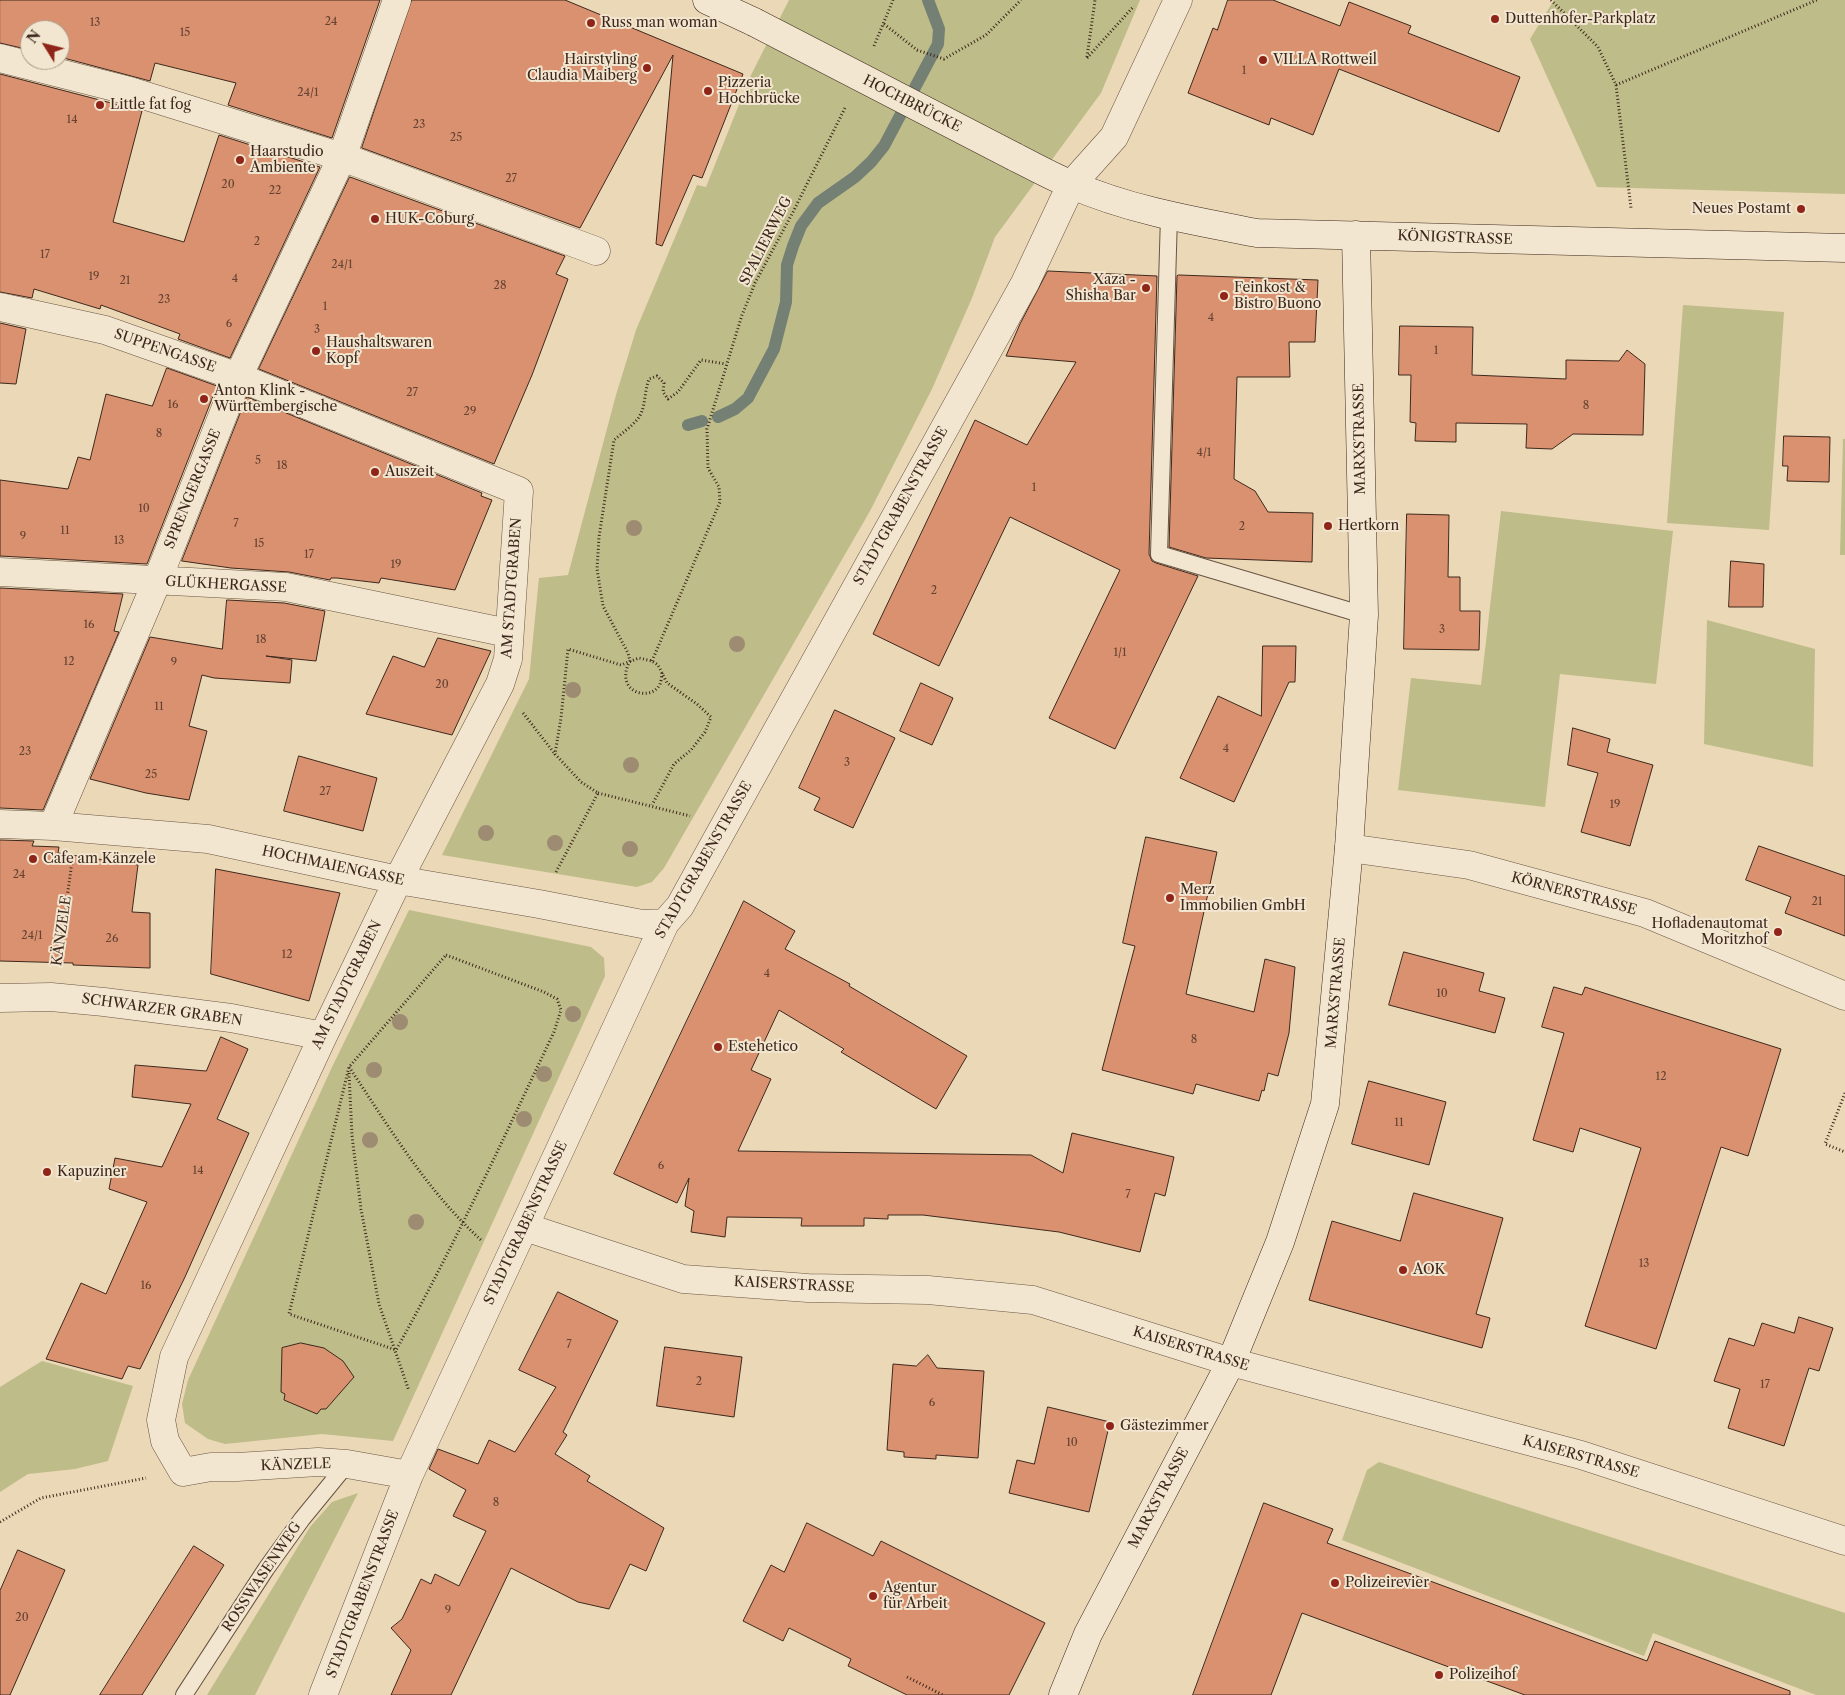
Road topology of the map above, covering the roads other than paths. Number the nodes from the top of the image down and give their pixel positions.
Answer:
1 (397, 0) edge
2 (707, 0) edge
3 (1178, 0) edge
4 (747, 12) edge
5 (0, 58) edge
6 (342, 157) junction
7 (1071, 185) junction
8 (1169, 216) junction
9 (1356, 235) junction
10 (1845, 248) edge
11 (596, 251) dead end
12 (0, 307) edge
13 (238, 377) junction
14 (519, 491) joint
15 (0, 572) edge
16 (157, 581) junction
17 (1364, 615) junction
18 (508, 633) junction
19 (0, 824) edge
20 (64, 828) junction
21 (1349, 848) junction
22 (398, 880) junction
23 (665, 923) junction
24 (1845, 996) edge
25 (0, 998) edge
26 (323, 1036) junction
27 (525, 1227) junction
28 (1231, 1362) junction
29 (347, 1464) junction
30 (182, 1472) joint
31 (409, 1475) junction
32 (1845, 1541) edge
33 (184, 1695) edge
34 (324, 1695) edge
35 (1063, 1695) edge

1 - 6 street, SPRENGERGASSE
2 - 4 street, HOCHBRÜCKE
3 - 7 street, STADTGRABENSTRASSE
4 - 7 street, HOCHBRÜCKE, bridge
5 - 6 street
6 - 11 street
6 - 13 street, SPRENGERGASSE
7 - 8 street, KÖNIGSTRASSE
7 - 23 street, STADTGRABENSTRASSE
8 - 9 street, KÖNIGSTRASSE
8 - 17 lane
9 - 10 street, KÖNIGSTRASSE
9 - 17 street, MARXSTRASSE
12 - 13 street, SUPPENGASSE
13 - 14 street, SUPPENGASSE
13 - 16 street, SPRENGERGASSE
14 - 18 street, AM STADTGRABEN
15 - 16 street, GLÜKHERGASSE
16 - 18 street, GLÜKHERGASSE
16 - 20 street, SPRENGERGASSE
17 - 21 street, MARXSTRASSE
18 - 22 street, AM STADTGRABEN
19 - 20 street, HOCHMAIENGASSE
20 - 22 street, HOCHMAIENGASSE
21 - 24 street, KÖRNERSTRASSE
21 - 28 street, MARXSTRASSE
22 - 23 street, HOCHMAIENGASSE
22 - 26 street, AM STADTGRABEN
23 - 27 street, STADTGRABENSTRASSE
25 - 26 street, SCHWARZER GRABEN
26 - 30 street, AM STADTGRABEN
27 - 28 street, KAISERSTRASSE
27 - 31 street, STADTGRABENSTRASSE
28 - 32 street, KAISERSTRASSE
28 - 35 street, MARXSTRASSE
29 - 30 street, KÄNZELE
29 - 31 street, KÄNZELE
29 - 33 lane, ROSSWASENWEG
31 - 34 street, STADTGRABENSTRASSE

